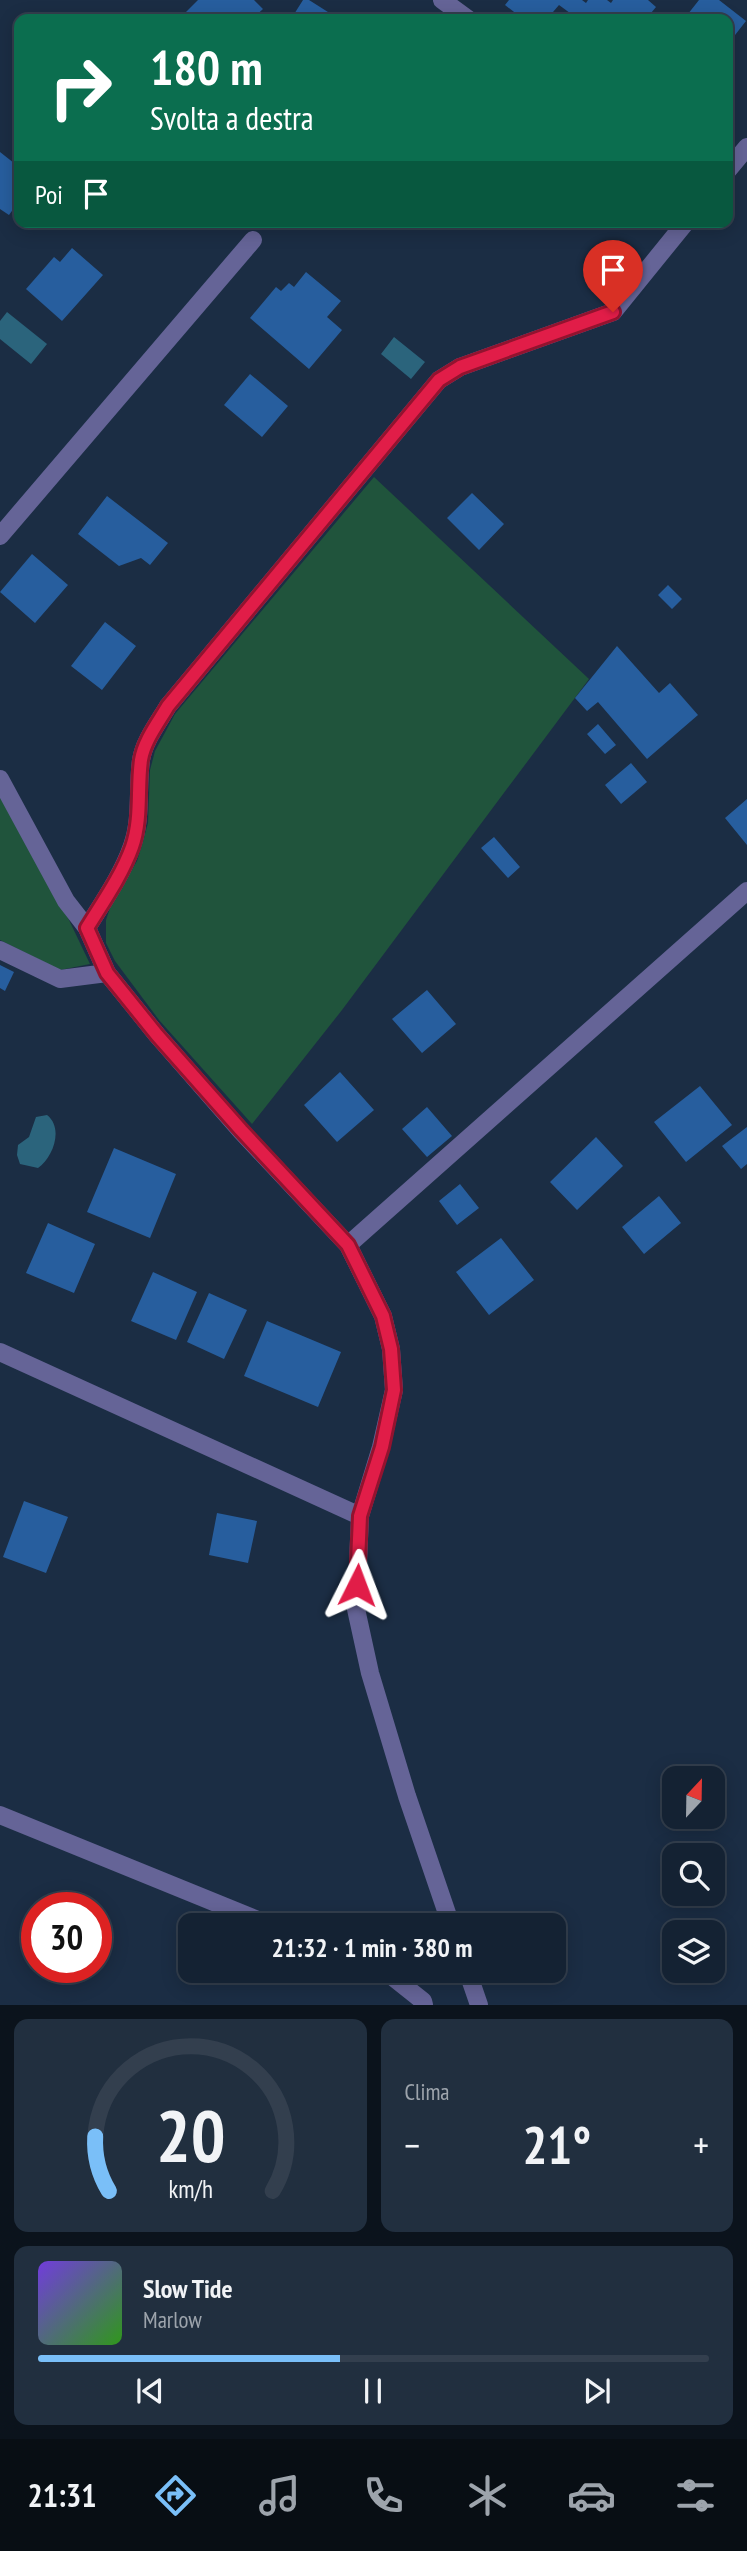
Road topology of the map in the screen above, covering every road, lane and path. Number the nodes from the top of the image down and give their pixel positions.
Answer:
1 (442, 0) edge
2 (461, 14) edge
3 (747, 146) edge
4 (733, 164) edge
5 (681, 228) edge
6 (253, 240) dead end
7 (0, 536) edge
8 (0, 779) edge
9 (747, 891) edge
10 (87, 928) junction
11 (0, 950) edge
12 (107, 973) junction
13 (348, 1245) junction
14 (0, 1352) edge
15 (360, 1516) junction
16 (0, 1815) edge
17 (241, 1913) edge
18 (448, 1913) edge
19 (400, 1983) edge
20 (471, 1983) edge
21 (424, 2005) edge
22 (479, 2005) edge

1 - 2 street
3 - 4 street
5 - 10 street
6 - 7 street
8 - 10 street
9 - 13 street
10 - 12 street
11 - 12 street
12 - 13 street
13 - 15 street
14 - 15 street
15 - 18 street
16 - 17 street
19 - 21 street
20 - 22 street

